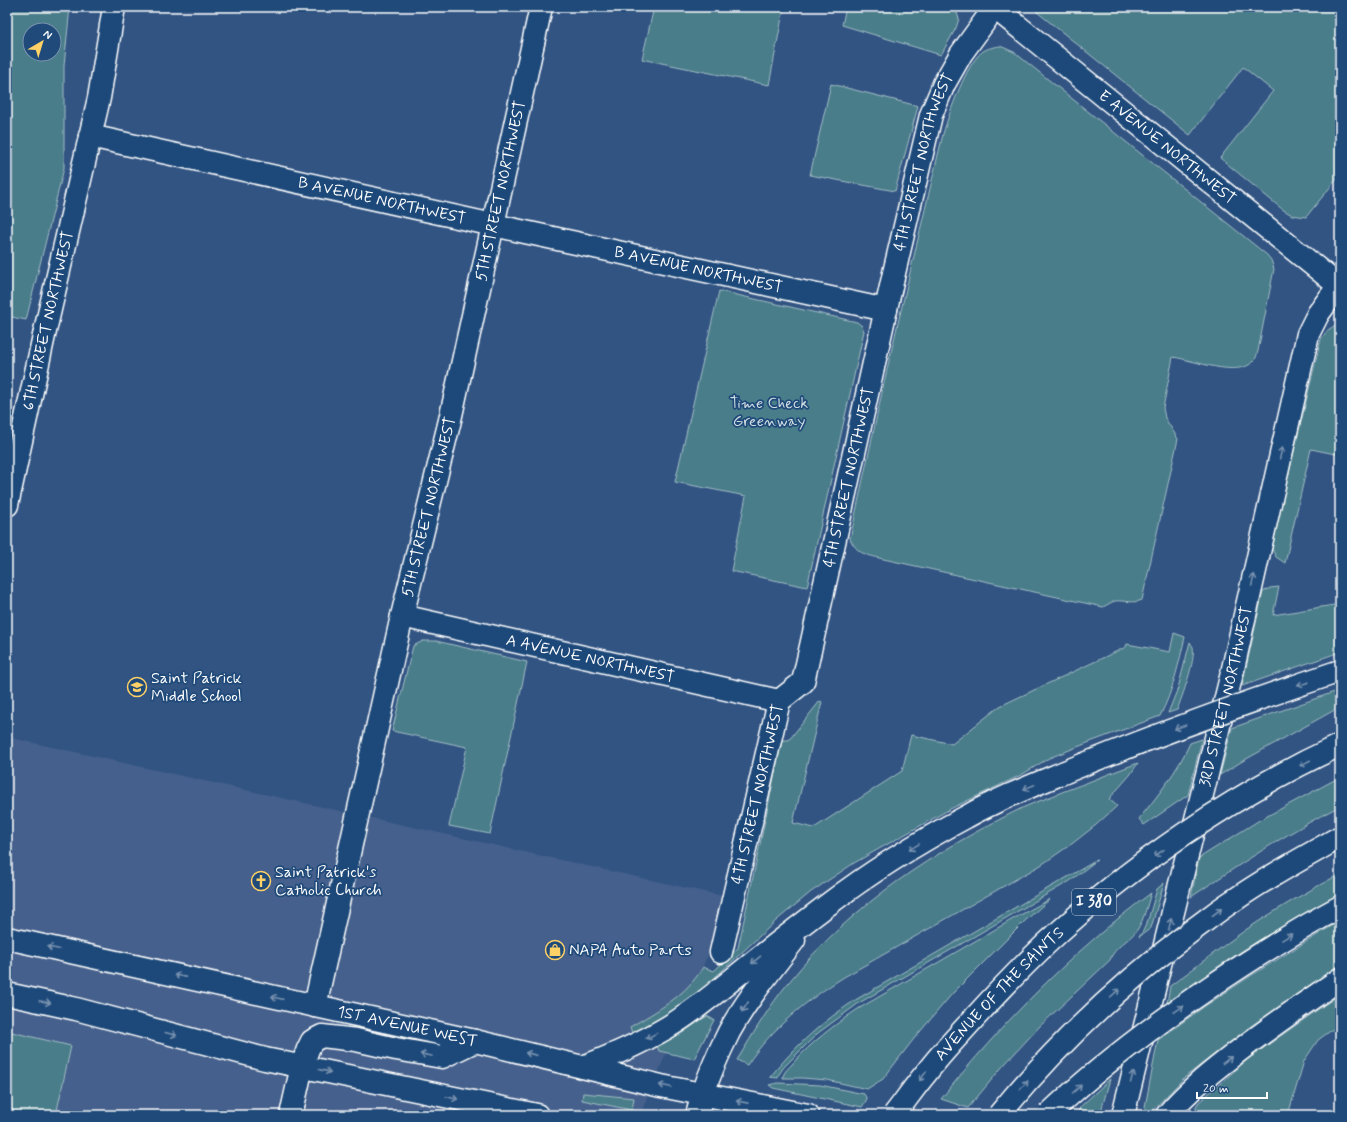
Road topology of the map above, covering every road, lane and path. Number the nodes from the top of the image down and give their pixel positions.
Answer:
1 (114, 7) edge
2 (541, 7) edge
3 (995, 7) edge
4 (90, 136) junction
5 (492, 225) junction
6 (1340, 286) edge
7 (886, 310) junction
8 (7, 505) edge
9 (402, 616) junction
10 (1340, 671) edge
11 (779, 701) junction
12 (1340, 745) edge
13 (1340, 837) edge
14 (1340, 907) edge
15 (810, 919) junction
16 (7, 938) edge
17 (721, 952) dead end
18 (1340, 979) edge
19 (7, 994) edge
20 (315, 1006) junction
21 (475, 1041) junction
22 (302, 1066) junction
23 (583, 1067) junction
24 (703, 1094) junction
25 (1188, 1094) junction
26 (291, 1115) edge
27 (537, 1115) edge
28 (697, 1115) edge
29 (808, 1115) edge
30 (894, 1115) edge
31 (999, 1115) edge
32 (1048, 1115) edge
33 (1123, 1115) edge
34 (1167, 1115) edge
35 (1178, 1115) edge

1 - 4 main road, 6TH STREET NORTHWEST
2 - 5 main road, 5TH STREET NORTHWEST
3 - 6 main road, E AVENUE NORTHWEST
3 - 7 main road, 4TH STREET NORTHWEST
4 - 5 main road, B AVENUE NORTHWEST
4 - 8 main road, 6TH STREET NORTHWEST
5 - 7 main road, B AVENUE NORTHWEST
5 - 9 main road, 5TH STREET NORTHWEST
33 -> 6 main road, 3RD STREET NORTHWEST
7 - 11 main road, 4TH STREET NORTHWEST
9 - 11 main road, A AVENUE NORTHWEST
9 - 20 main road, 5TH STREET NORTHWEST
10 -> 15 main road, bridge
11 - 17 main road, 4TH STREET NORTHWEST
12 -> 30 main road, AVENUE OF THE SAINTS / I 380, bridge
31 -> 13 main road, bridge
32 -> 14 main road, bridge
15 -> 23 main road
15 -> 24 main road
20 -> 16 main road, 1ST AVENUE WEST
25 -> 18 main road
19 -> 22 main road
20 - 21 main road, 1ST AVENUE WEST
21 -> 22 main road
23 -> 21 main road, 1ST AVENUE WEST
22 - 26 main road
22 -> 27 main road
24 -> 23 main road, 1ST AVENUE WEST
24 - 28 main road
29 -> 24 main road, 1ST AVENUE WEST
25 - 34 main road
25 - 35 main road

